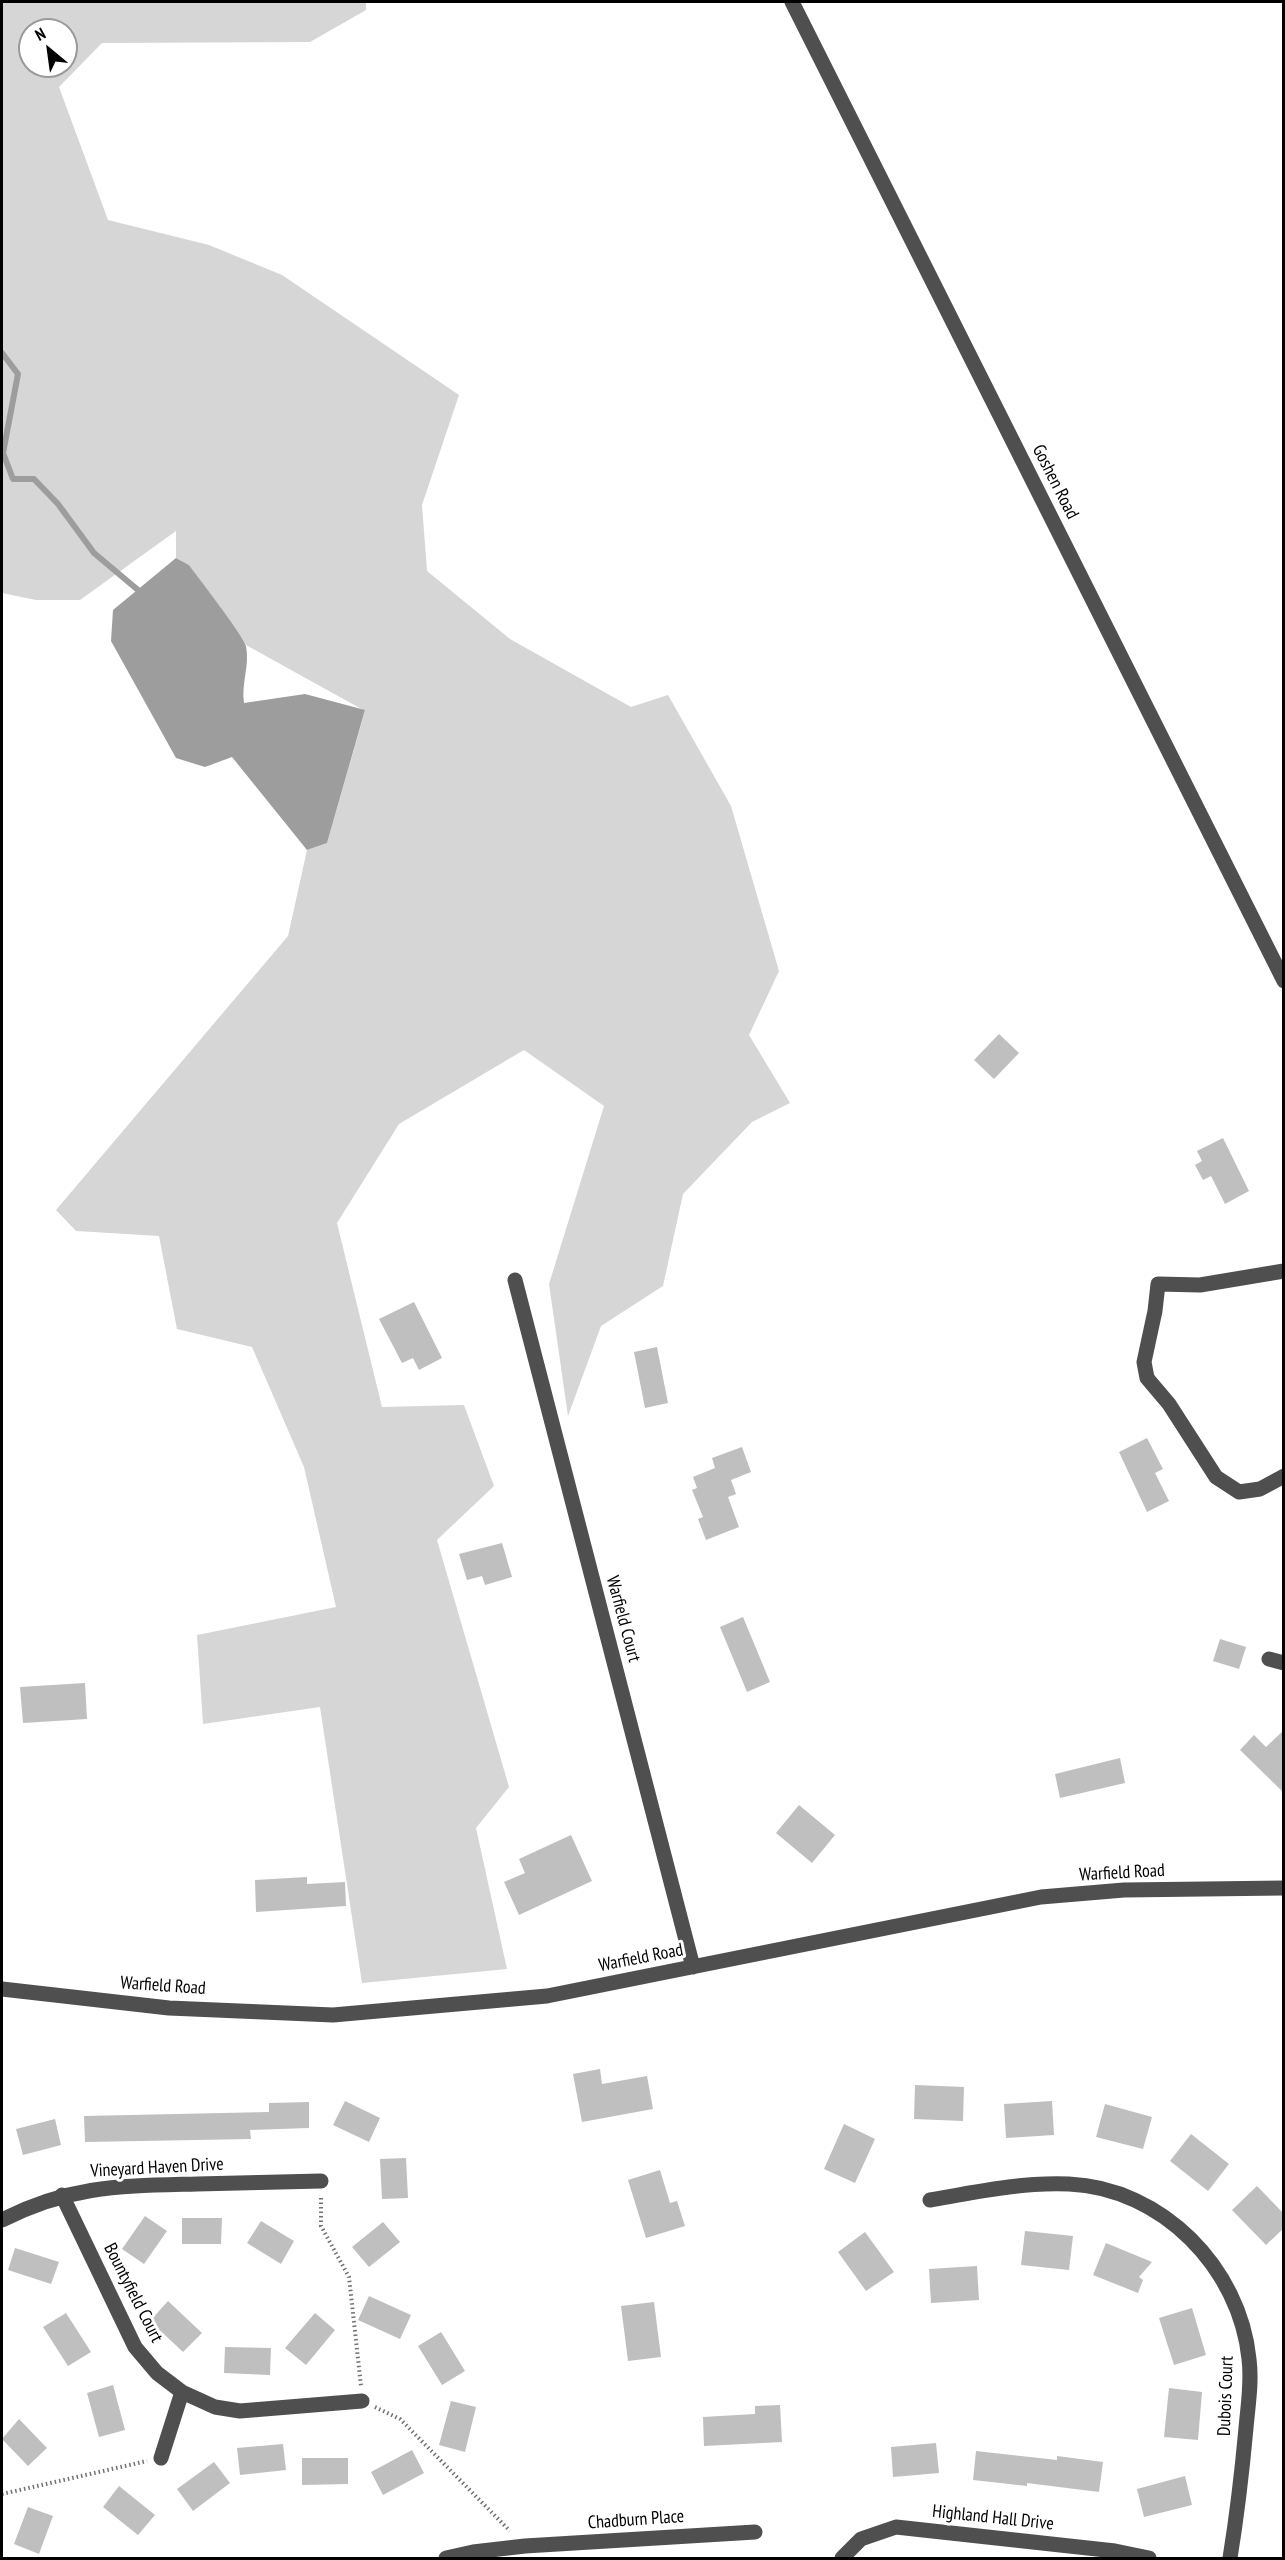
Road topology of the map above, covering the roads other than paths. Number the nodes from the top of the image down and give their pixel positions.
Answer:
1 (792, 2) edge
2 (1278, 957) edge
3 (1284, 981) edge
4 (1284, 1271) edge
5 (515, 1280) dead end
6 (1284, 1476) edge
7 (1284, 1888) edge
8 (693, 1967) junction
9 (2, 1989) edge
10 (321, 2181) road end
11 (62, 2195) junction
12 (930, 2200) dead end
13 (2, 2220) edge
14 (182, 2392) junction
15 (362, 2401) road end
16 (161, 2458) road end
17 (755, 2532) dead end
18 (521, 2551) edge
19 (446, 2559) edge
20 (842, 2559) edge
21 (1149, 2559) edge
22 (1230, 2559) edge

1 - 2 street, Goshen Road
2 - 3 street, Goshen Road
4 - 6 street
5 - 8 street, Warfield Court
7 - 8 street, Warfield Road
8 - 9 street, Warfield Road
10 - 11 street, Vineyard Haven Drive
11 - 13 street, Vineyard Haven Drive
11 - 14 street, Bountyfield Court
12 - 22 street, Dubois Court
14 - 15 street, Bountyfield Court
14 - 16 street
17 - 18 street, Chadburn Place
18 - 19 street, Chadburn Place
20 - 21 street, Highland Hall Drive

